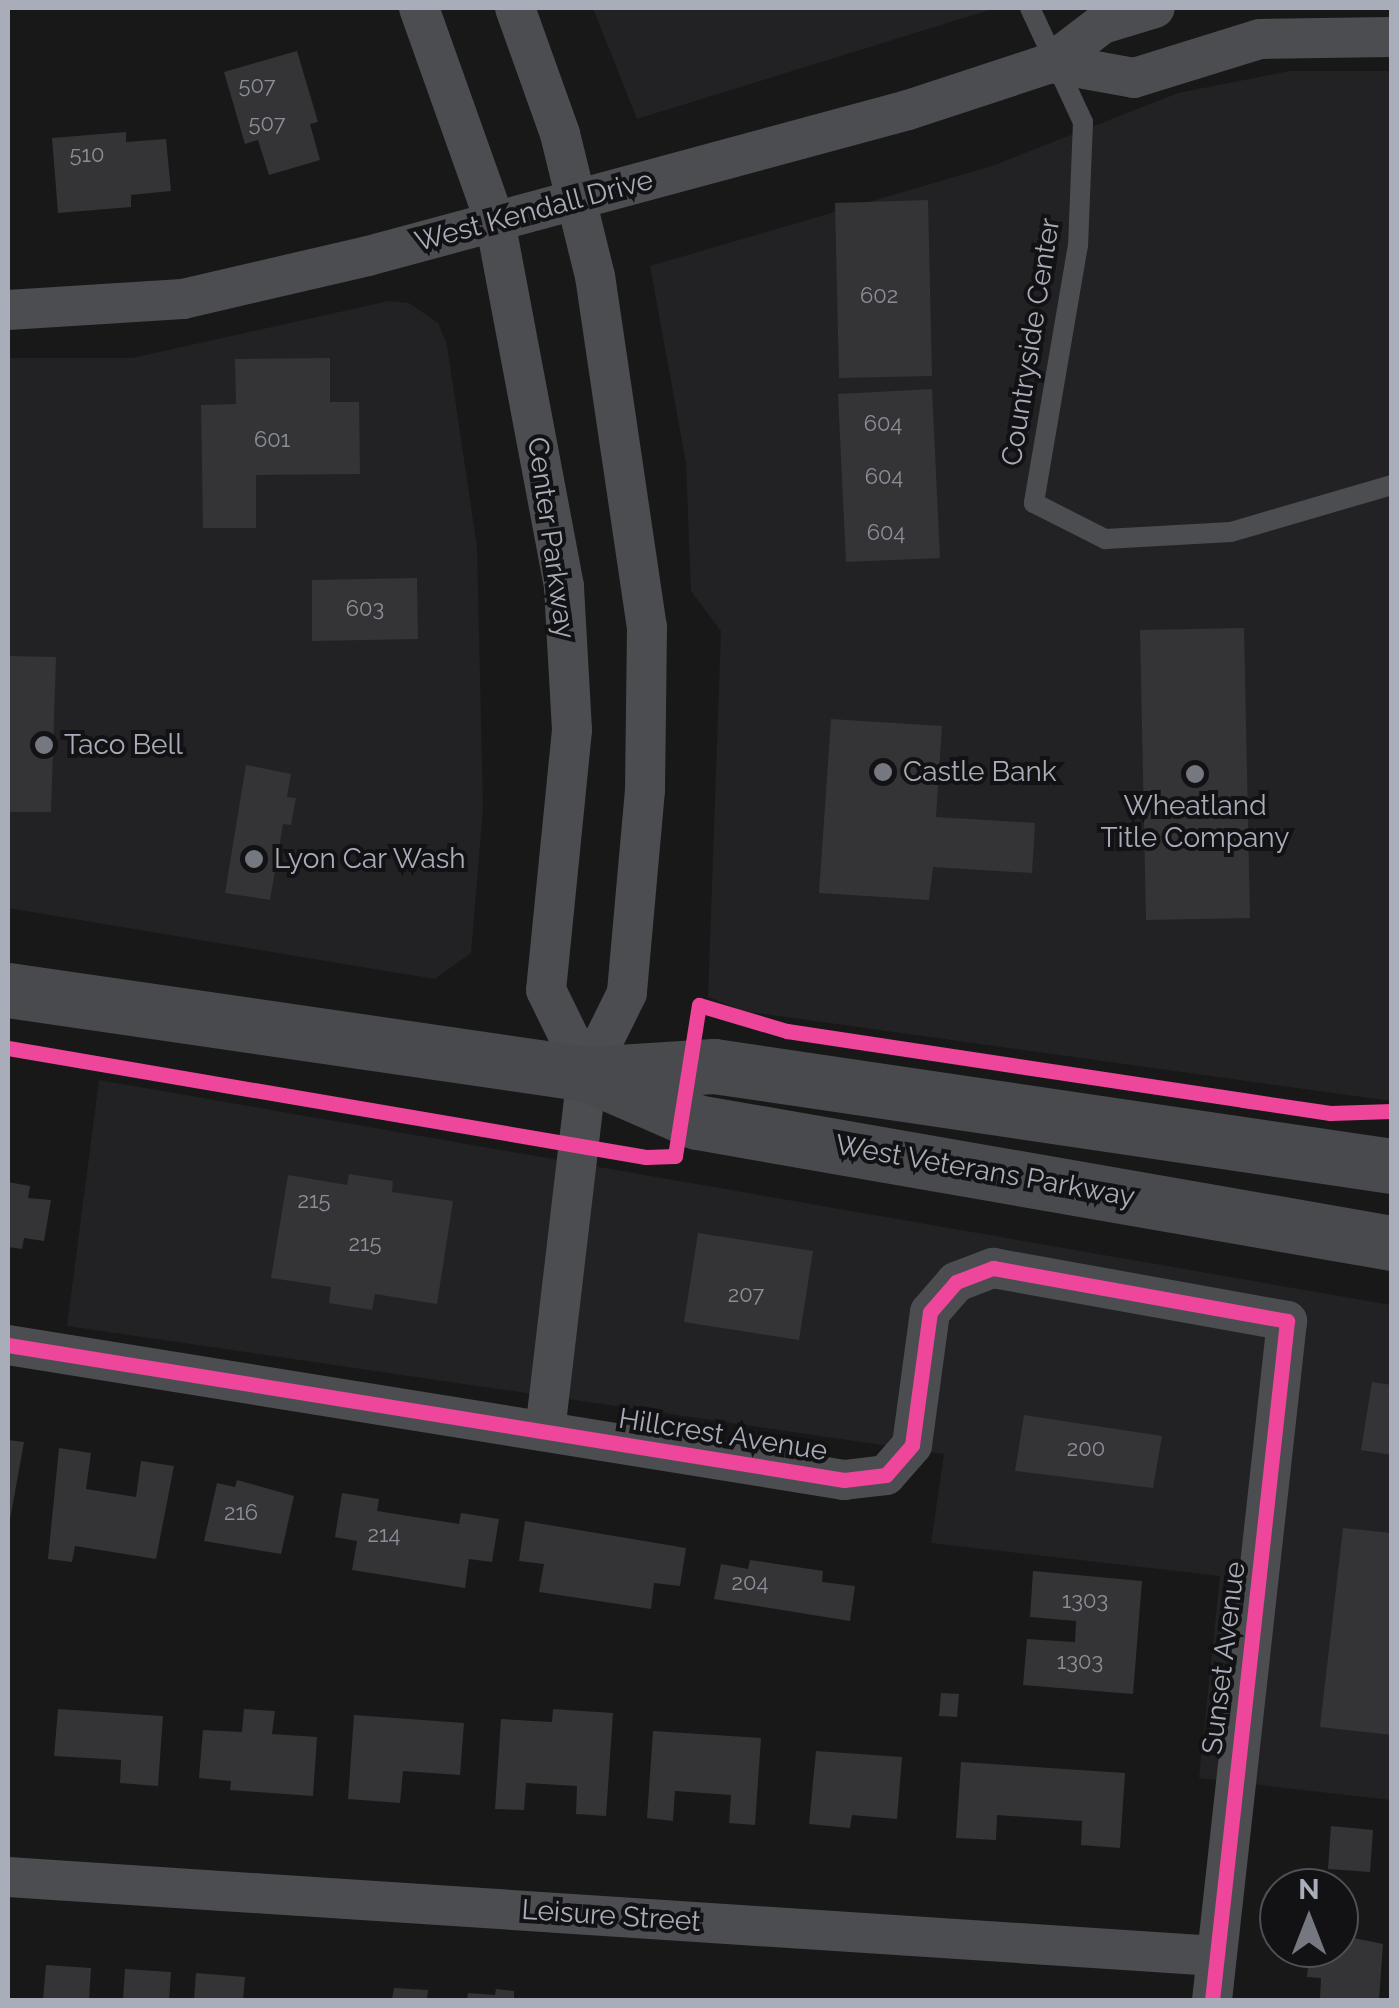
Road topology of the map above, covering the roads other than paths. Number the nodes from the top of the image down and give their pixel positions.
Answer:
1 (420, 8) edge
2 (514, 8) edge
3 (1030, 8) edge
4 (1155, 8) edge
5 (1392, 37) edge
6 (1051, 63) junction
7 (577, 199) junction
8 (496, 221) junction
9 (8, 310) edge
10 (1392, 485) edge
11 (8, 990) edge
12 (587, 1074) junction
13 (1392, 1166) edge
14 (1392, 1243) edge
15 (1288, 1322) joint
16 (8, 1345) edge
17 (546, 1431) junction
18 (8, 1876) edge
19 (1215, 1956) junction
20 (1212, 2000) edge

1 - 8 street, Center Parkway
2 - 7 street
3 - 6 lane, Countryside Center
4 - 6 street, West Kendall Drive
5 - 6 street, West Kendall Drive
6 - 7 street, West Kendall Drive
6 - 10 lane, Countryside Center
7 - 8 street, West Kendall Drive
7 - 12 street
8 - 9 street, West Kendall Drive
8 - 12 street, Center Parkway
11 - 12 main road, West Veterans Parkway
12 - 13 main road, West Veterans Parkway
12 - 14 main road, West Veterans Parkway
12 - 17 street
15 - 17 street, Hillcrest Avenue
15 - 19 street, Sunset Avenue
16 - 17 street, Hillcrest Avenue
18 - 19 street, Leisure Street
19 - 20 street, Sunset Avenue

